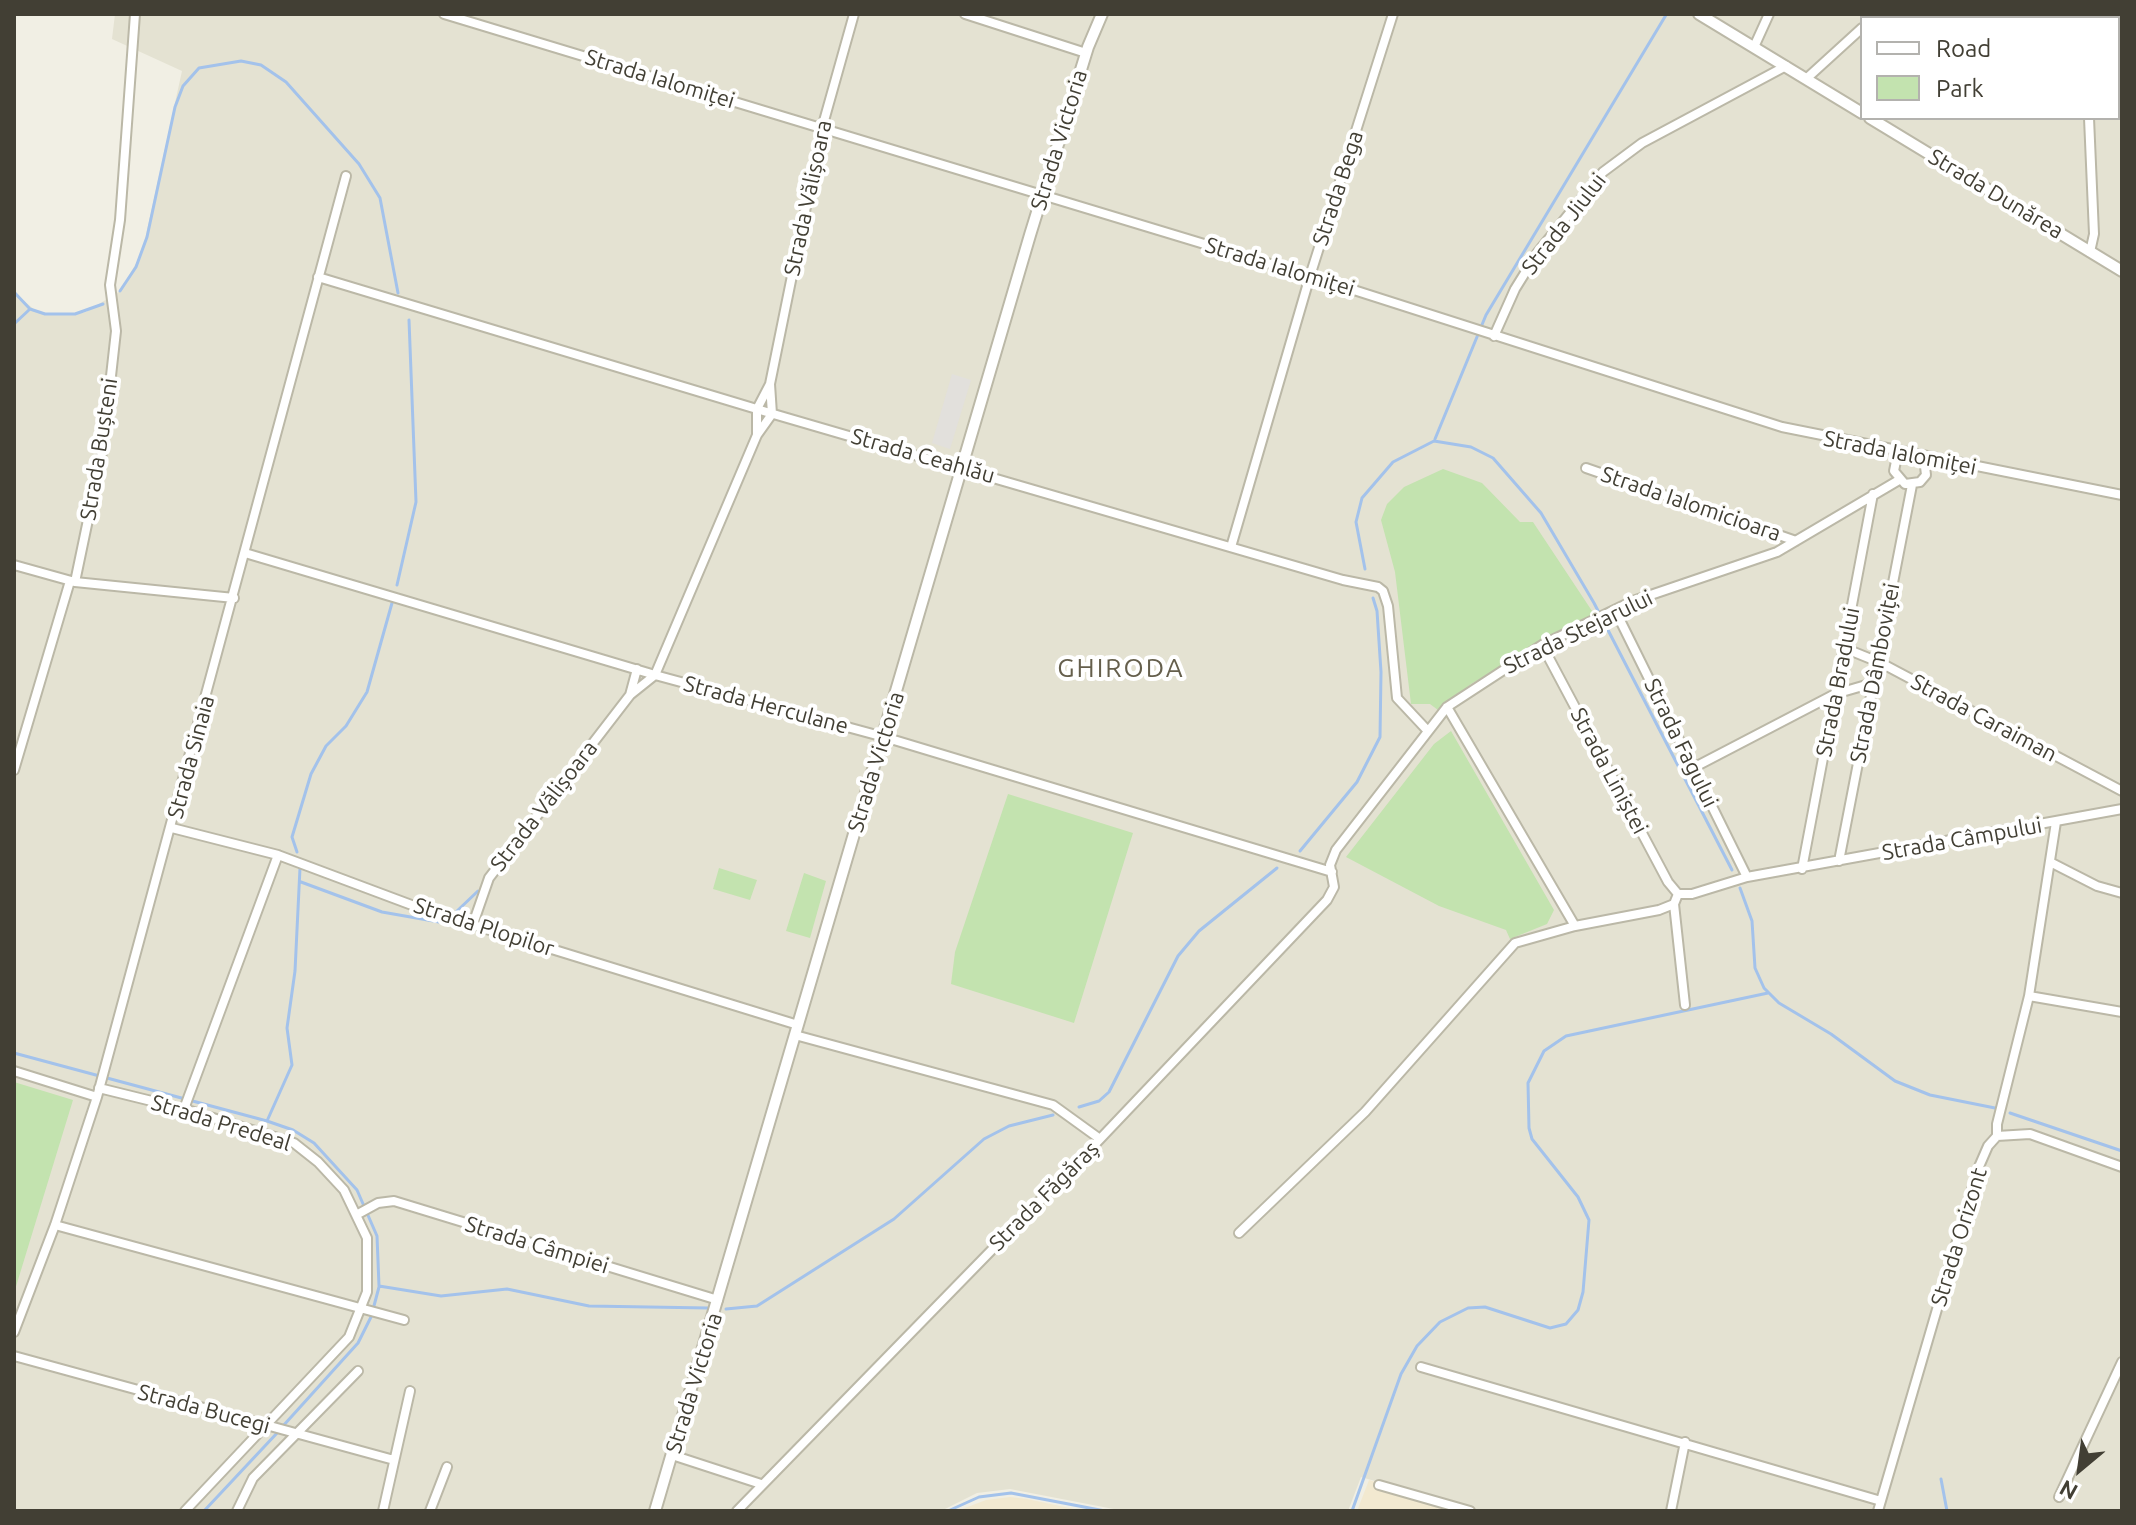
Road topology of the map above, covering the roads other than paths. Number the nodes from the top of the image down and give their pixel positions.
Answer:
1 (135, 14) edge
2 (444, 14) edge
3 (854, 14) edge
4 (965, 14) edge
5 (1102, 14) edge
6 (1393, 14) edge
7 (1699, 14) edge
8 (1769, 14) edge
9 (1860, 30) edge
10 (1754, 47) junction
11 (1086, 53) junction
12 (1786, 66) junction
13 (1806, 79) junction
14 (1860, 112) edge
15 (1873, 120) edge
16 (2089, 120) edge
17 (822, 128) junction
18 (346, 176) dead end
19 (1043, 194) junction
20 (2090, 252) junction
21 (2122, 271) edge
22 (1310, 276) junction
23 (318, 277) junction
24 (1494, 336) junction
25 (770, 384) junction
26 (758, 409) junction
27 (771, 413) junction
28 (757, 435) junction
29 (1902, 454) junction
30 (1924, 458) junction
31 (963, 466) junction
32 (1586, 468) dead end
33 (1899, 480) junction
34 (1912, 485) junction
35 (1873, 494) junction
36 (2122, 495) edge
37 (1796, 541) junction
38 (1231, 547) junction
39 (245, 553) junction
40 (14, 565) edge
41 (73, 581) junction
42 (234, 598) junction
43 (1612, 611) junction
44 (1542, 645) junction
45 (1844, 648) junction
46 (1877, 661) junction
47 (639, 670) junction
48 (653, 675) junction
49 (1873, 683) junction
50 (1835, 694) junction
51 (630, 695) junction
52 (1447, 707) junction
53 (1426, 729) junction
54 (884, 737) junction
55 (1693, 768) junction
56 (14, 770) edge
57 (2122, 791) edge
58 (2122, 809) edge
59 (2056, 822) junction
60 (172, 828) junction
61 (278, 855) junction
62 (1839, 861) junction
63 (2050, 862) junction
64 (1802, 869) junction
65 (1332, 872) junction
66 (1747, 877) junction
67 (2122, 893) edge
68 (1678, 894) junction
69 (1674, 904) junction
70 (473, 924) junction
71 (1575, 926) junction
72 (2029, 996) junction
73 (1685, 1005) dead end
74 (2122, 1012) edge
75 (796, 1030) junction
76 (14, 1071) edge
77 (100, 1088) junction
78 (184, 1107) junction
79 (1997, 1136) junction
80 (1100, 1139) junction
81 (2122, 1167) edge
82 (364, 1210) junction
83 (55, 1225) junction
84 (1239, 1233) dead end
85 (718, 1300) junction
86 (370, 1311) junction
87 (404, 1320) dead end
88 (14, 1332) edge
89 (14, 1356) edge
90 (2122, 1362) edge
91 (1421, 1367) dead end
92 (358, 1371) dead end
93 (410, 1391) dead end
94 (262, 1426) junction
95 (297, 1434) junction
96 (1685, 1442) junction
97 (672, 1455) junction
98 (394, 1460) junction
99 (447, 1467) dead end
100 (761, 1484) junction
101 (1379, 1485) dead end
102 (2059, 1497) dead end
103 (1881, 1501) junction
104 (185, 1511) edge
105 (237, 1511) edge
106 (383, 1511) edge
107 (430, 1511) edge
108 (655, 1511) edge
109 (737, 1511) edge
110 (1470, 1511) edge
111 (1671, 1511) edge
112 (1878, 1511) edge

1 - 41 street, Strada Bușteni
2 - 17 street, Strada Ialomiței
3 - 17 street, Strada Vălișoara
4 - 11 street
5 - 11 street, Strada Victoria
6 - 22 street, Strada Bega
7 - 10 street
8 - 10 street
9 - 13 street
10 - 12 street
11 - 19 street, Strada Victoria
12 - 13 street
12 - 24 street, Strada Jiului
13 - 14 street
15 - 20 street, Strada Dunărea
16 - 20 street
17 - 19 street, Strada Ialomiței
17 - 25 street, Strada Vălișoara
18 - 23 street, Strada Sinaia
19 - 22 street, Strada Ialomiței
19 - 31 street, Strada Victoria
20 - 21 street, Strada Dunărea
22 - 24 street, Strada Ialomiței
22 - 38 street, Strada Bega
23 - 26 street, Strada Ceahlău
23 - 39 street, Strada Sinaia
24 - 29 street, Strada Ialomiței
25 - 26 street, Strada Vălișoara
25 - 27 street, Strada Vălișoara
26 - 27 street, Strada Ceahlău
26 - 28 street, Strada Vălișoara
27 - 28 street, Strada Vălișoara
27 - 31 street, Strada Ceahlău
28 - 48 street, Strada Vălișoara
29 - 30 street, Strada Ialomiței
29 - 33 street
30 - 34 street
30 - 36 street, Strada Ialomiței
31 - 38 street, Strada Ceahlău
31 - 54 street, Strada Victoria
32 - 37 street, Strada Ialomicioara
33 - 34 street
33 - 35 street, Strada Stejarului
34 - 46 street, Strada Dâmboviței
35 - 37 street, Strada Stejarului
35 - 45 street, Strada Bradului
37 - 43 street, Strada Stejarului
38 - 53 street, Strada Ceahlău
39 - 42 street, Strada Sinaia
39 - 47 street, Strada Herculane
40 - 41 street
41 - 42 street
41 - 56 street, Strada Bușteni
42 - 60 street, Strada Sinaia
43 - 44 street, Strada Stejarului
43 - 55 street, Strada Fagului
44 - 52 street, Strada Stejarului
44 - 68 street, Strada Liniștei
45 - 46 street, Strada Caraiman
45 - 50 street, Strada Bradului
46 - 49 street, Strada Dâmboviței
46 - 57 street, Strada Caraiman
47 - 48 street, Strada Herculane
47 - 51 street, Strada Vălișoara
48 - 51 street, Strada Vălișoara
48 - 54 street, Strada Herculane
49 - 50 street
49 - 62 street, Strada Dâmboviței
50 - 55 street
50 - 64 street, Strada Bradului
51 - 70 street, Strada Vălișoara
52 - 53 street, Strada Stejarului
52 - 71 street
53 - 65 street, Strada Stejarului
54 - 65 street, Strada Herculane
54 - 75 street, Strada Victoria
55 - 66 street, Strada Fagului
58 - 59 street, Strada Câmpului
59 - 62 street, Strada Câmpului
59 - 63 street, Strada Orizont
60 - 61 street, Strada Plopilor
60 - 77 street, Strada Sinaia
61 - 70 street, Strada Plopilor
61 - 78 street
62 - 64 street, Strada Câmpului
63 - 67 street
63 - 72 street, Strada Orizont
64 - 66 street, Strada Câmpului
65 - 80 street, Strada Făgăraș
66 - 68 street, Strada Câmpului
68 - 69 street
69 - 71 street
69 - 73 street
70 - 75 street, Strada Plopilor
71 - 84 street
72 - 74 street
72 - 79 street, Strada Orizont
75 - 80 street, Strada Plopilor
75 - 85 street, Strada Victoria
76 - 77 street, Strada Predeal
77 - 78 street, Strada Predeal
77 - 83 street, Strada Sinaia
78 - 82 street, Strada Predeal
79 - 81 street
79 - 103 street, Strada Orizont
80 - 100 street, Strada Făgăraș
82 - 85 street, Strada Câmpiei
82 - 86 street, Strada Predeal
83 - 86 street
83 - 88 street, Strada Sinaia
85 - 97 street, Strada Victoria
86 - 87 street
86 - 94 street
89 - 94 street, Strada Bucegi
90 - 102 street
91 - 96 street
92 - 95 street
93 - 98 street
94 - 95 street, Strada Bucegi
94 - 104 street
95 - 98 street, Strada Bucegi
95 - 105 street
96 - 103 street
96 - 111 street
97 - 100 street
97 - 108 street, Strada Victoria
98 - 106 street
99 - 107 street
100 - 109 street, Strada Făgăraș
101 - 110 street
103 - 112 street, Strada Orizont

